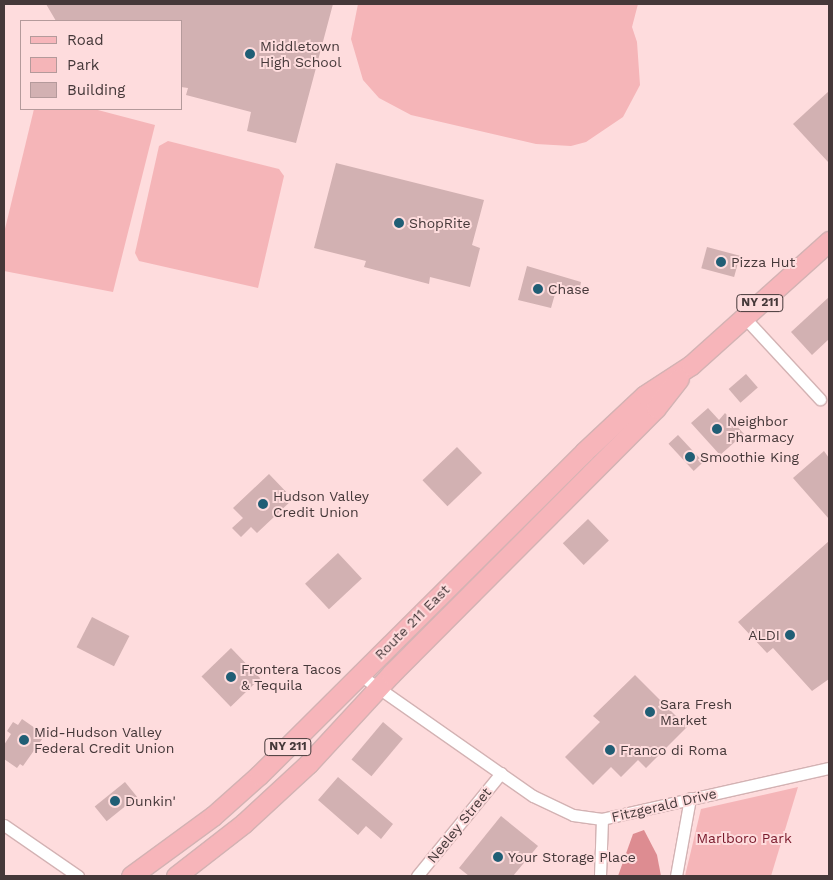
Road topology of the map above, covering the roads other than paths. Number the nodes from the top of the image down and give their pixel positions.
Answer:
1 (829, 241) edge
2 (744, 317) junction
3 (691, 365) junction
4 (820, 399) dead end
5 (360, 675) junction
6 (380, 688) junction
7 (829, 768) edge
8 (501, 773) junction
9 (690, 798) junction
10 (602, 819) junction
11 (4, 825) edge
12 (78, 876) edge
13 (131, 876) edge
14 (176, 876) edge
15 (417, 876) edge
16 (600, 876) edge
17 (676, 876) edge

1 - 2 main road, Route 211 East / NY 211
2 - 3 main road, Route 211 East / NY 211
2 - 4 street
3 - 5 main road, Route 211 East / NY 211
3 - 6 main road, Route 211 East / NY 211
5 - 6 street, Fitzgerald Drive
5 - 13 main road, Route 211 East / NY 211
6 - 8 street, Fitzgerald Drive
6 - 14 main road, Route 211 East / NY 211
7 - 9 street, Fitzgerald Drive
8 - 10 street, Fitzgerald Drive
8 - 15 street, Neeley Street
9 - 10 street, Fitzgerald Drive
9 - 17 street
10 - 16 street
11 - 12 street

